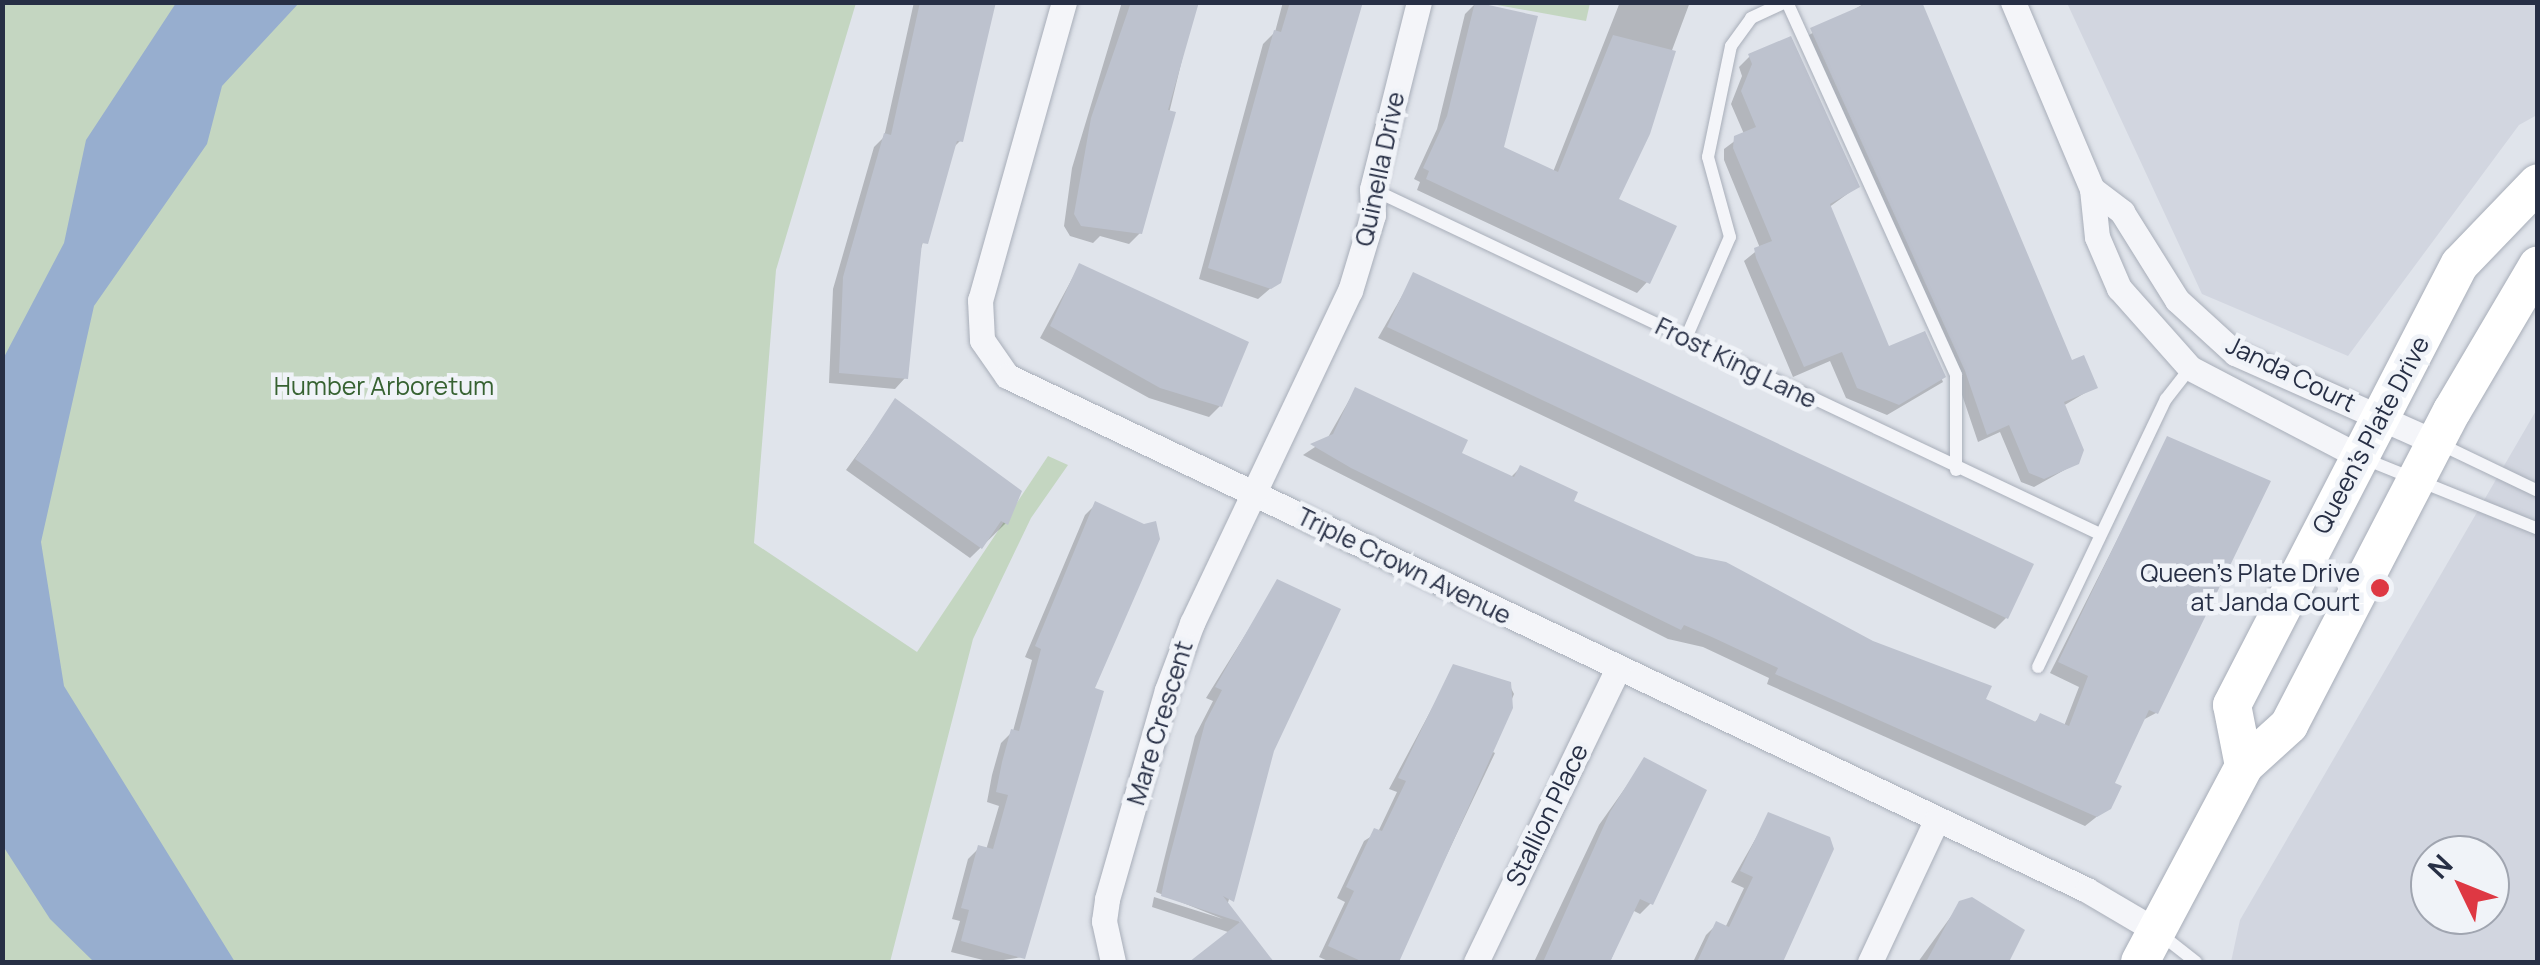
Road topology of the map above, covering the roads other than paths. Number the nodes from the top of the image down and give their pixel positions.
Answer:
1 (1064, 2) edge
2 (1419, 2) edge
3 (1786, 2) edge
4 (2013, 2) edge
5 (2538, 183) edge
6 (2092, 188) junction
7 (1372, 189) junction
8 (2538, 265) edge
9 (1686, 338) junction
10 (2190, 368) junction
11 (2380, 417) junction
12 (2435, 442) junction
13 (2358, 456) junction
14 (1956, 470) junction
15 (2417, 479) junction
16 (2538, 490) edge
17 (1252, 494) junction
18 (2538, 529) edge
19 (2100, 534) junction
20 (2038, 666) dead end
21 (1618, 668) junction
22 (2244, 766) junction
23 (1936, 822) junction
24 (2147, 946) edge
25 (1113, 962) edge
26 (1476, 962) edge
27 (1870, 962) edge
28 (2196, 962) edge

1 - 17 street, Triple Crown Avenue
2 - 7 street, Quinella Drive
3 - 9 lane
3 - 14 lane
4 - 6 street, Janda Court
5 - 11 street, Queen's Plate Drive
6 - 10 street, Janda Court
6 - 11 street, Janda Court
7 - 9 lane, Frost King Lane
7 - 17 street, Quinella Drive
8 - 12 street
9 - 14 lane, Frost King Lane
10 - 13 street, Janda Court
10 - 19 lane
11 - 12 street, Janda Court
11 - 13 street, Queen's Plate Drive
12 - 15 street
12 - 16 lane
13 - 15 lane
13 - 22 street, Queen's Plate Drive
14 - 19 lane, Frost King Lane
15 - 18 lane
15 - 22 street
17 - 21 street, Triple Crown Avenue
17 - 25 street, Mare Crescent
19 - 20 lane
21 - 23 street, Triple Crown Avenue
21 - 26 street, Stallion Place
22 - 24 street
23 - 24 street, Triple Crown Avenue
23 - 27 street
24 - 28 lane

